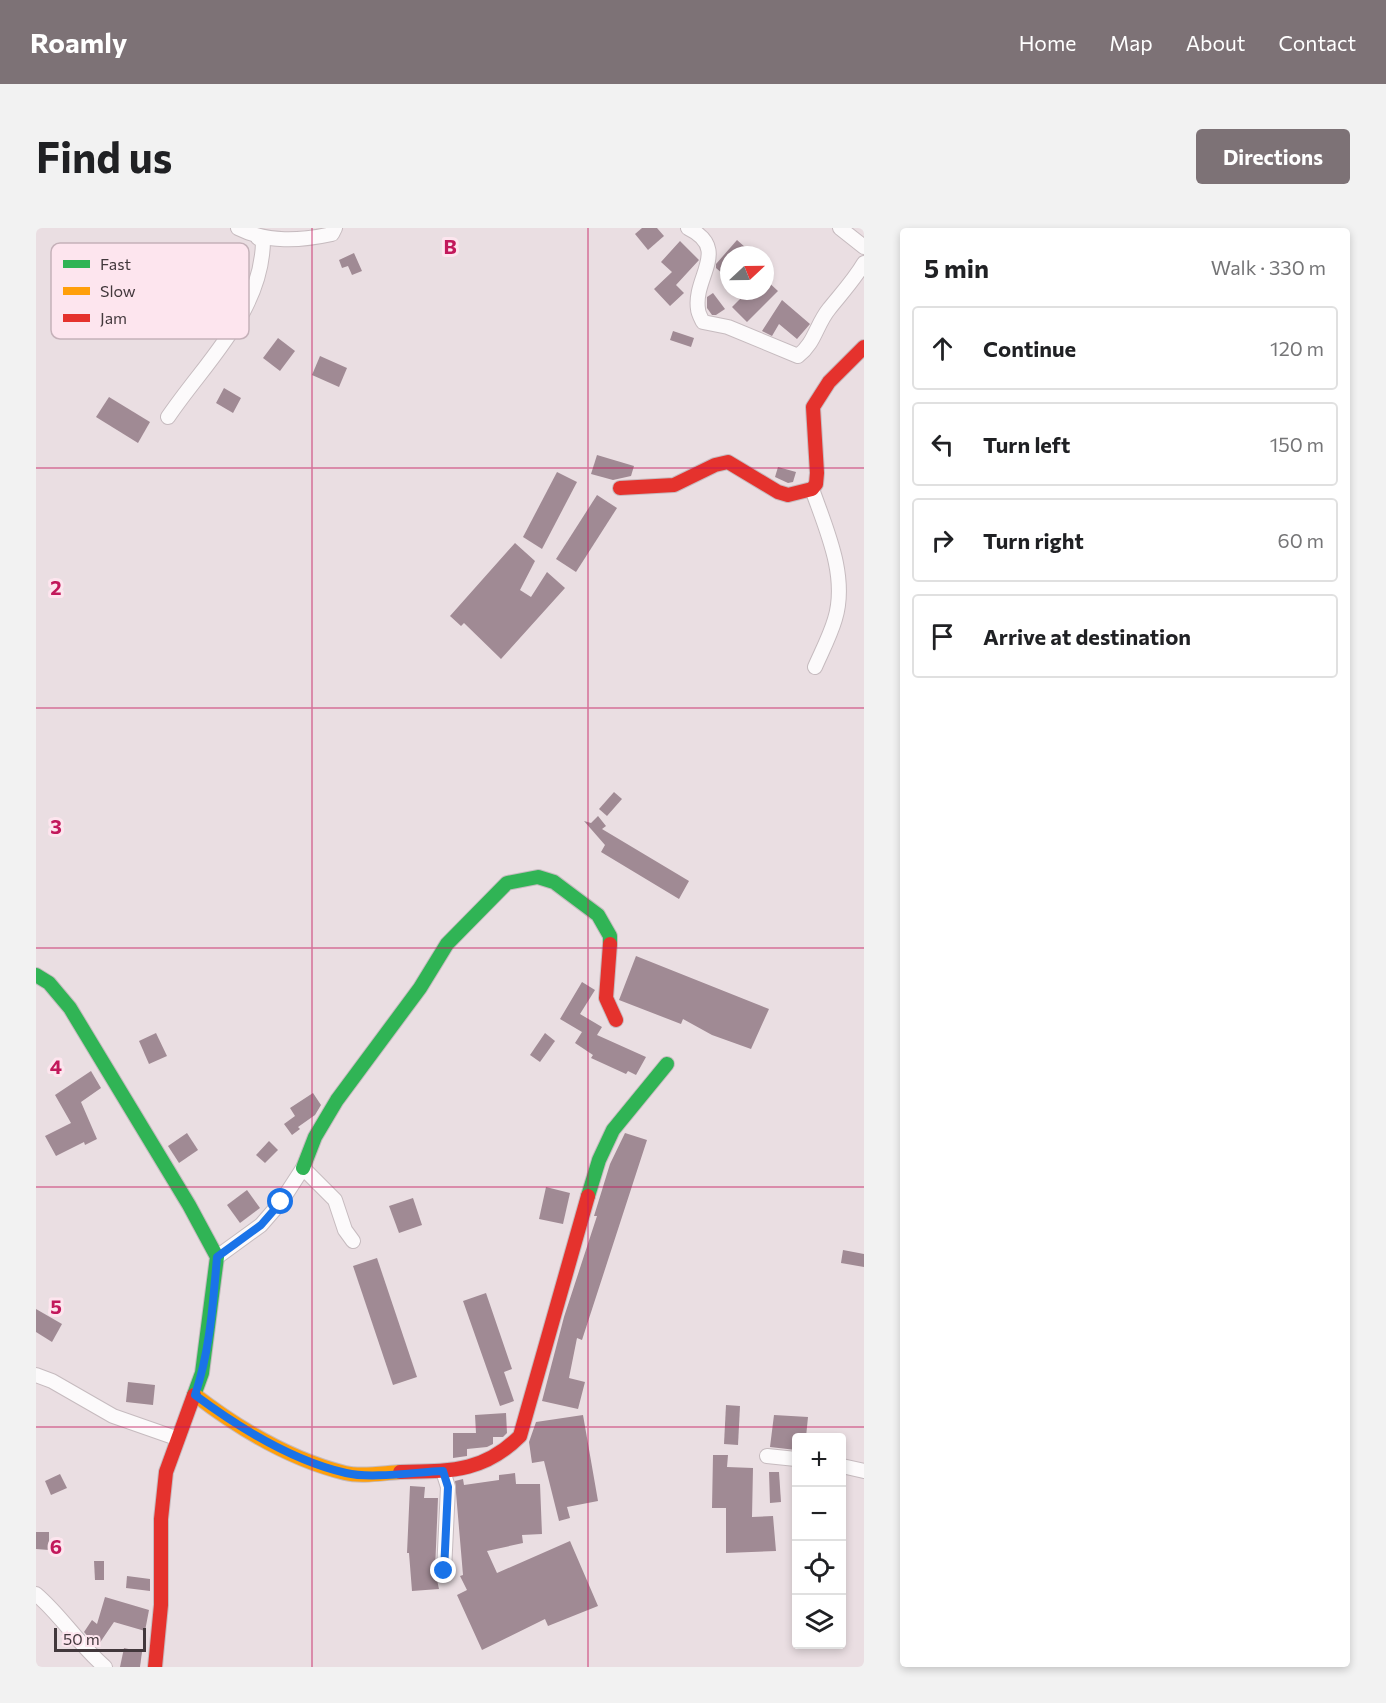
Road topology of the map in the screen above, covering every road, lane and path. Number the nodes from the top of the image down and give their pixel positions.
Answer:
1 (238, 228) edge
2 (335, 228) edge
3 (688, 228) edge
4 (840, 228) edge
5 (258, 238) junction
6 (864, 247) edge
7 (864, 263) edge
8 (249, 304) edge
9 (227, 339) edge
10 (864, 347) edge
11 (168, 417) dead end
12 (620, 488) dead end
13 (812, 489) junction
14 (815, 667) dead end
15 (36, 975) edge
16 (616, 1020) dead end
17 (667, 1064) dead end
18 (303, 1168) junction
19 (353, 1241) dead end
20 (217, 1257) junction
21 (36, 1375) edge
22 (195, 1395) junction
23 (216, 1411) junction
24 (186, 1415) junction
25 (176, 1438) junction
26 (767, 1456) dead end
27 (792, 1459) edge
28 (846, 1467) edge
29 (443, 1471) junction
30 (864, 1471) edge
31 (444, 1571) dead end
32 (36, 1594) edge
33 (105, 1667) edge
34 (155, 1667) edge

1 - 5 street
2 - 5 street
3 - 7 street
4 - 6 street
5 - 8 street
9 - 11 street
10 - 13 street
12 - 13 street
13 - 14 street
15 - 20 street
16 - 18 street
17 - 29 street
18 - 19 street
18 - 20 street
20 - 22 street
21 - 25 street
22 - 23 street
22 - 24 street
23 - 24 street
23 - 29 street
24 - 25 street
25 - 34 street
26 - 27 street
28 - 30 street
29 - 31 street
32 - 33 street

